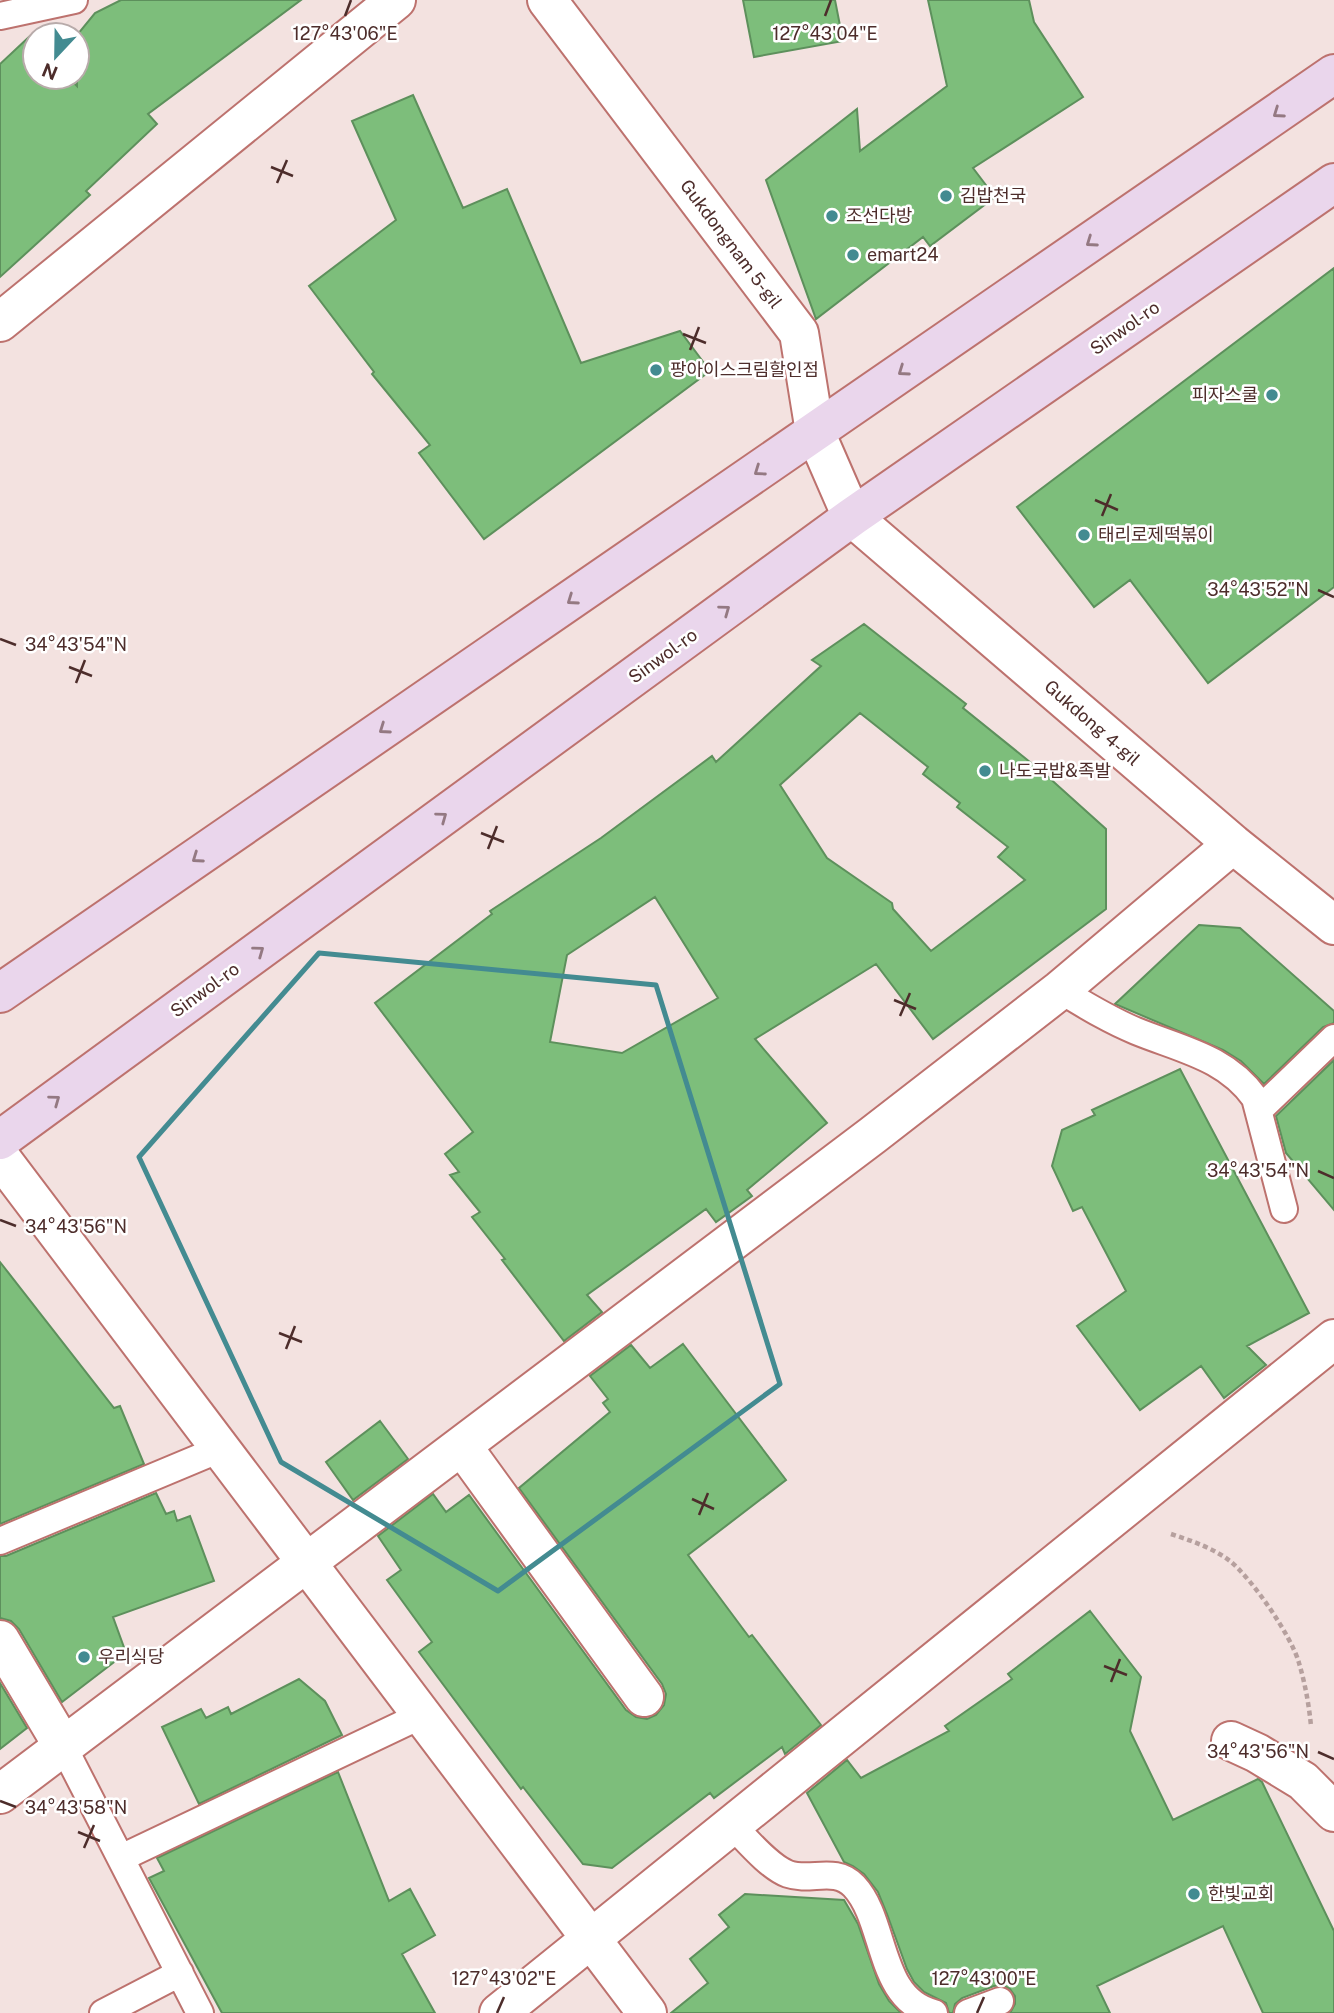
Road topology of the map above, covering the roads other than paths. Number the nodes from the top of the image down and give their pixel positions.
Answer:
1 (74, 0) edge
2 (396, 0) edge
3 (547, 0) edge
4 (0, 16) edge
5 (1334, 74) edge
6 (1334, 183) edge
7 (0, 322) edge
8 (815, 432) junction
9 (852, 517) junction
10 (1233, 844) junction
11 (1334, 925) edge
12 (1060, 990) junction
13 (0, 993) edge
14 (1334, 1038) edge
15 (1259, 1110) junction
16 (0, 1140) edge
17 (0, 1157) edge
18 (1284, 1209) dead end
19 (1334, 1339) edge
20 (462, 1446) junction
21 (220, 1449) junction
22 (0, 1541) edge
23 (306, 1563) junction
24 (0, 1640) edge
25 (644, 1698) dead end
26 (422, 1715) junction
27 (1231, 1741) dead end
28 (63, 1746) junction
29 (0, 1794) edge
30 (1334, 1812) edge
31 (732, 1825) junction
32 (121, 1858) junction
33 (591, 1938) junction
34 (180, 1973) junction
35 (1000, 2001) dead end
36 (103, 2013) edge
37 (200, 2013) edge
38 (499, 2013) edge
39 (647, 2013) edge
40 (934, 2013) edge
41 (968, 2013) edge

1 - 4 lane
2 - 7 street
3 - 8 street, Gukdongnam 5-gil
5 -> 8 street
6 - 9 street, Sinwol-ro
8 - 9 street, Gukdongnam 5-gil
8 -> 13 street
9 - 10 street, Gukdong 4-gil
16 -> 9 street, Sinwol-ro
10 - 11 street, Gukdong 4-gil
10 - 12 street
12 - 15 lane
12 - 20 street
14 - 15 lane
15 - 18 lane
17 - 21 street
19 - 31 street
20 - 23 street
20 - 25 street
21 - 22 lane
21 - 23 street
23 - 26 street
23 - 28 street
24 - 28 street
26 - 32 lane
26 - 33 street
27 - 30 street
28 - 29 street
28 - 32 lane
31 - 33 street
31 - 40 lane
32 - 34 lane
33 - 38 street
33 - 39 street
34 - 36 lane
34 - 37 lane
35 - 41 lane

